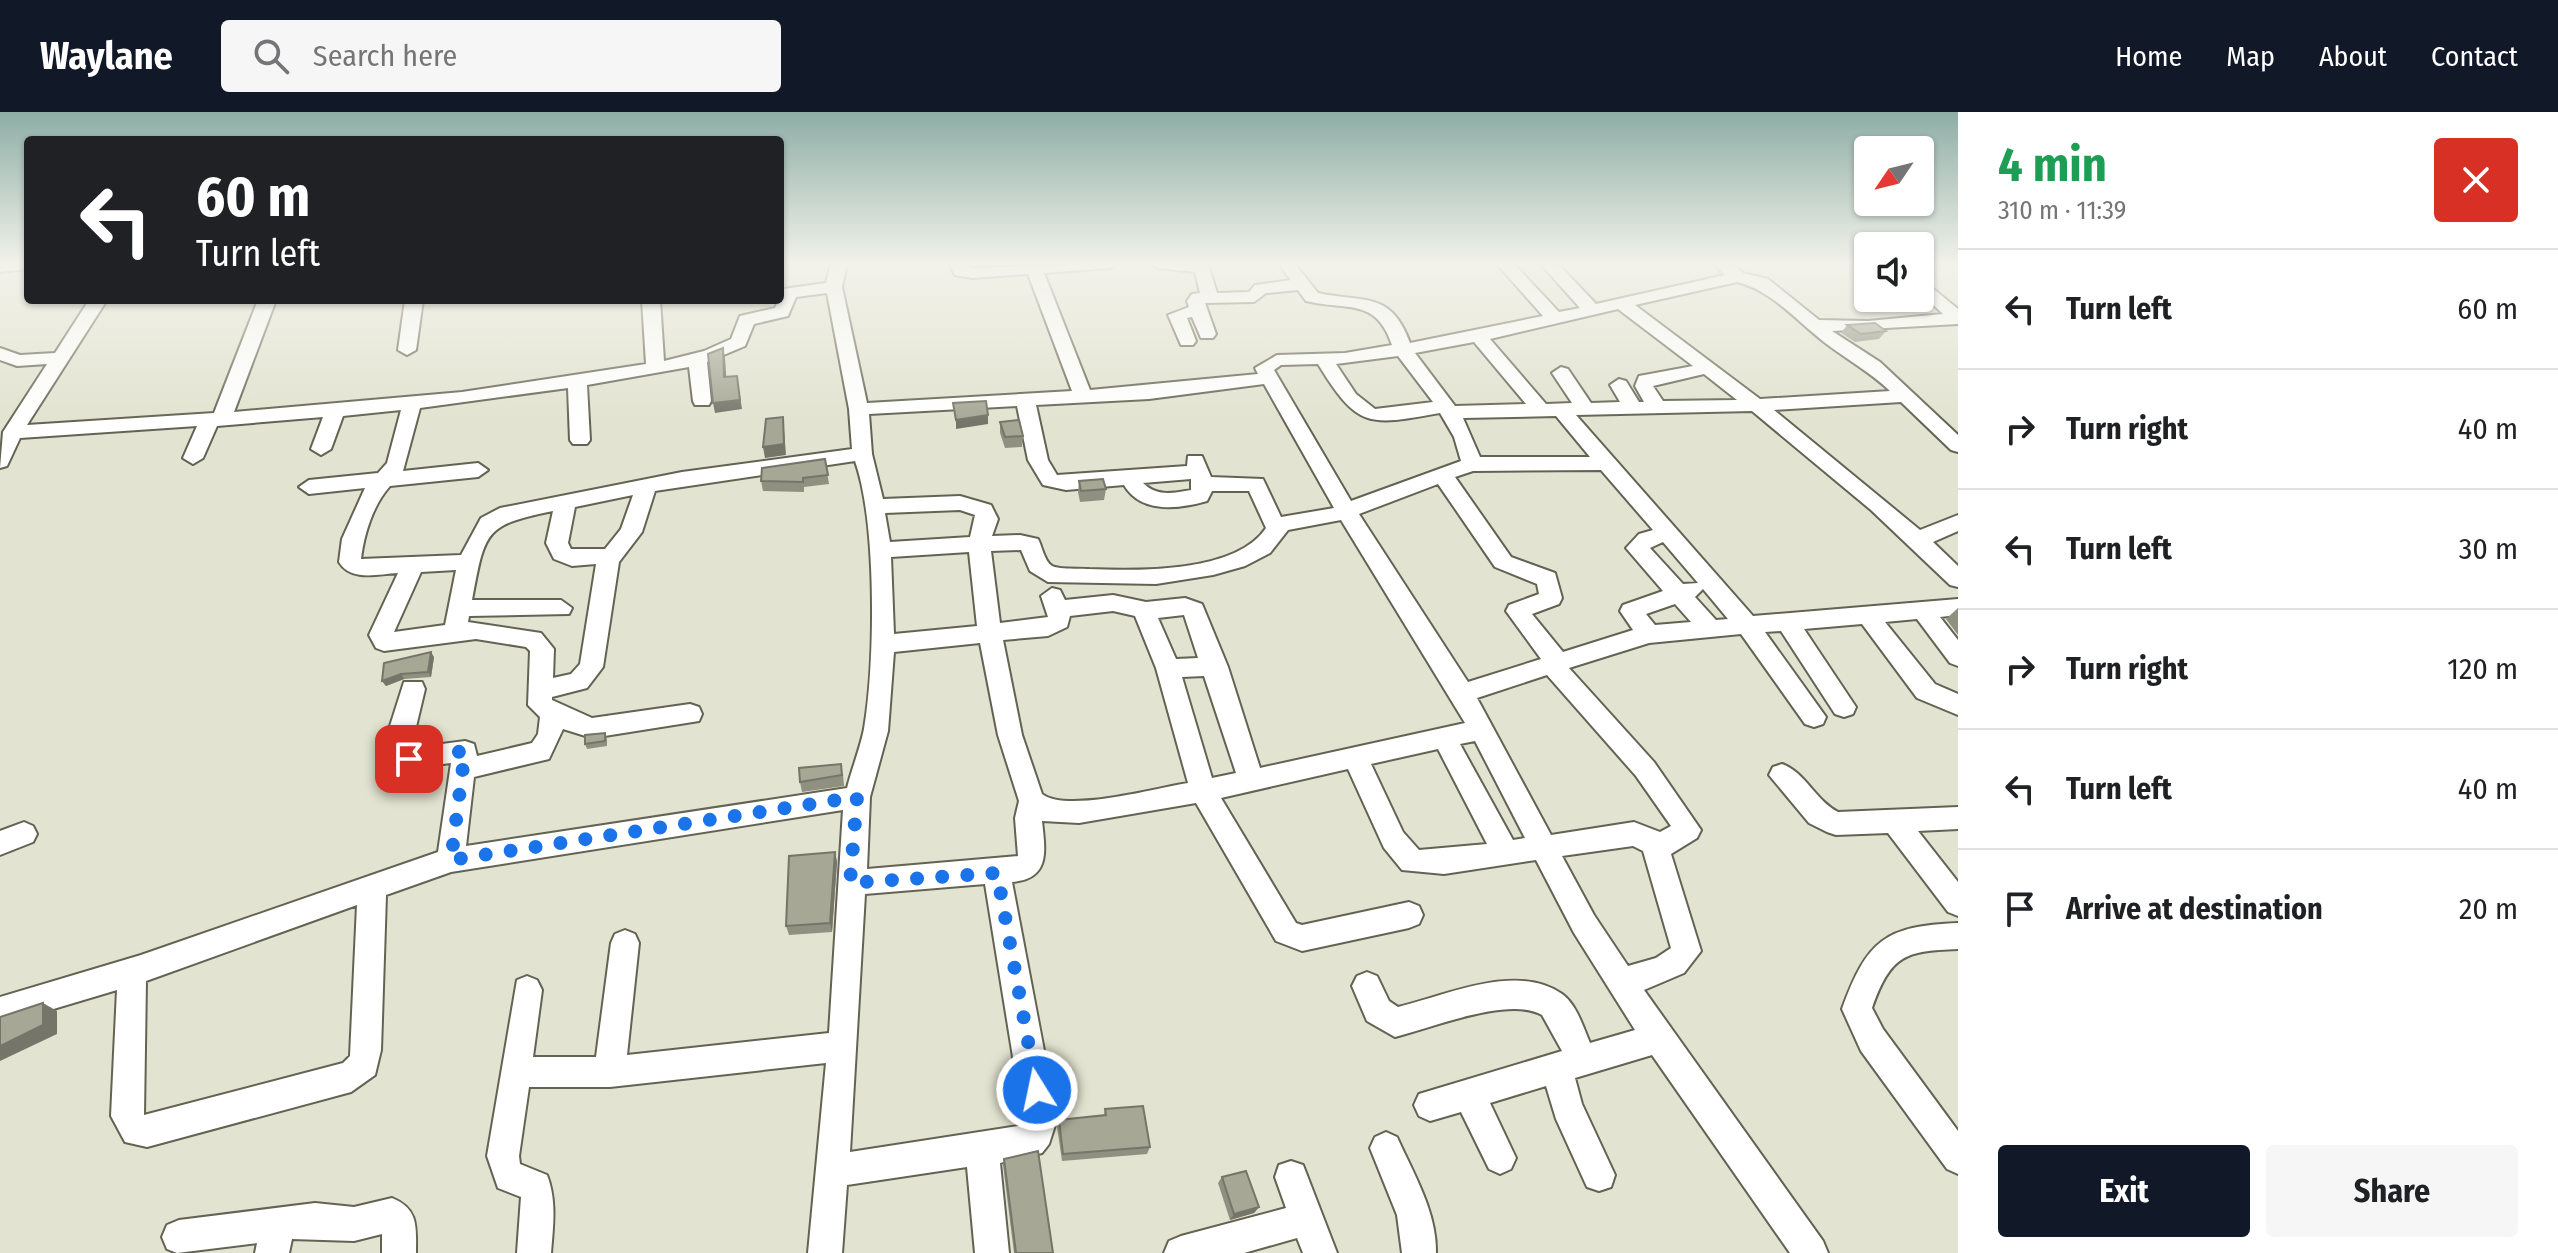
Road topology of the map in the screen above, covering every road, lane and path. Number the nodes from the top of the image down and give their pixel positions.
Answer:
1 (88, 316) edge
2 (260, 316) edge
3 (412, 316) edge
4 (652, 316) edge
5 (759, 316) edge
6 (843, 316) edge
7 (1052, 316) edge
8 (1177, 316) edge
9 (1206, 316) edge
10 (1385, 316) edge
11 (1561, 316) edge
12 (1639, 316) edge
13 (1803, 316) edge
14 (1555, 318) joint
15 (1957, 318) edge
16 (1814, 325) junction
17 (1207, 334) dead end
18 (1478, 336) junction
19 (1187, 341) dead end
20 (407, 350) dead end
21 (1403, 350) junction
22 (0, 353) edge
23 (697, 357) junction
24 (61, 358) junction
25 (1323, 358) junction
26 (655, 368) junction
27 (1709, 368) junction
28 (1561, 373) dead end
29 (1267, 378) junction
30 (577, 382) junction
31 (1619, 385) dead end
32 (1905, 396) junction
33 (1083, 397) junction
34 (1025, 400) junction
35 (702, 401) dead end
36 (412, 402) junction
37 (1759, 405) junction
38 (1658, 408) junction
39 (859, 409) junction
40 (1447, 409) junction
41 (1540, 409) junction
42 (1634, 409) junction
43 (335, 410) junction
44 (1586, 410) junction
45 (1562, 411) junction
46 (215, 422) junction
47 (13, 432) junction
48 (580, 440) dead end
49 (1958, 446) edge
50 (321, 449) dead end
51 (862, 454) junction
52 (193, 458) dead end
53 (0, 461) edge
54 (1605, 463) junction
55 (1471, 464) junction
56 (478, 470) dead end
57 (1443, 475) junction
58 (385, 477) junction
59 (309, 487) dead end
60 (646, 488) junction
61 (566, 502) junction
62 (874, 506) junction
63 (1346, 511) junction
64 (1958, 522) edge
65 (1276, 528) junction
66 (1667, 534) junction
67 (1918, 540) junction
68 (979, 544) junction
69 (880, 550) junction
70 (610, 556) junction
71 (470, 562) junction
72 (413, 565) junction
73 (1048, 574) junction
74 (1958, 579) edge
75 (1709, 584) junction
76 (1677, 595) junction
77 (1958, 607) edge
78 (561, 608) dead end
79 (1059, 609) junction
80 (1144, 611) junction
81 (1924, 612) junction
82 (1869, 617) junction
83 (458, 620) junction
84 (1786, 621) junction
85 (1747, 625) junction
86 (1711, 629) junction
87 (1649, 634) junction
88 (990, 635) junction
89 (883, 644) junction
90 (1958, 657) edge
91 (1555, 664) junction
92 (1216, 667) junction
93 (1168, 668) junction
94 (413, 689) dead end
95 (539, 691) junction
96 (1462, 693) junction
97 (1958, 705) edge
98 (1844, 707) dead end
99 (553, 713) junction
100 (690, 714) dead end
101 (1814, 717) dead end
102 (1482, 729) junction
103 (1444, 737) junction
104 (1355, 757) junction
105 (464, 769) junction
106 (1782, 775) dead end
107 (1251, 780) junction
108 (1203, 791) junction
109 (857, 797) junction
110 (1032, 801) junction
111 (1958, 818) edge
112 (1893, 819) junction
113 (1544, 848) junction
114 (1657, 848) junction
115 (1506, 854) junction
116 (451, 860) junction
117 (997, 873) junction
118 (850, 883) junction
119 (372, 886) junction
120 (1958, 903) edge
121 (1409, 915) dead end
122 (1958, 936) edge
123 (625, 943) dead end
124 (132, 972) junction
125 (1622, 982) junction
126 (1367, 986) dead end
127 (527, 990) dead end
128 (0, 1011) edge
129 (1658, 1038) junction
130 (843, 1046) junction
131 (1569, 1064) junction
132 (516, 1072) junction
133 (610, 1072) junction
134 (1469, 1094) junction
135 (1430, 1105) dead end
136 (1386, 1148) dead end
137 (982, 1149) junction
138 (1500, 1158) dead end
139 (1958, 1158) edge
140 (832, 1171) junction
141 (1599, 1175) dead end
142 (1291, 1177) dead end
143 (1307, 1219) junction
144 (179, 1237) dead end
145 (275, 1238) edge
146 (399, 1253) edge
147 (534, 1253) edge
148 (825, 1253) edge
149 (992, 1253) edge
150 (1181, 1253) edge
151 (1320, 1253) edge
152 (1419, 1253) edge
153 (1811, 1253) edge

1 - 24 street
2 - 46 street
3 - 20 street
4 - 26 street
5 - 23 street
6 - 39 street
7 - 33 street
8 - 19 street
9 - 17 street
10 - 21 street
11 - 14 street
12 - 27 street
13 - 16 street
14 - 18 street
15 - 16 street
16 - 32 street
18 - 21 street
18 - 41 street
21 - 25 street
21 - 40 street
22 - 24 street
23 - 26 street
23 - 35 street
24 - 47 street
25 - 29 street
25 - 40 street
26 - 30 street
27 - 37 street
27 - 38 street
28 - 44 street
29 - 33 street
29 - 63 street
30 - 36 street
30 - 48 street
31 - 42 street
32 - 37 street
32 - 49 street
33 - 34 street
34 - 39 street
34 - 65 street
36 - 43 street
36 - 58 street
37 - 38 street
37 - 67 street
38 - 42 street
39 - 51 street
40 - 41 street
40 - 55 street
41 - 45 street
42 - 44 street
43 - 46 street
43 - 50 street
44 - 45 street
45 - 54 street
46 - 47 street
46 - 52 street
47 - 53 street
51 - 60 street
51 - 62 street
54 - 55 street
54 - 66 street
55 - 57 street
56 - 58 street
57 - 63 street
57 - 91 street
58 - 59 street
58 - 72 street
60 - 61 street
60 - 70 street
61 - 70 street
61 - 71 street
62 - 68 street
62 - 69 street
63 - 65 street
63 - 96 street
64 - 67 street
65 - 73 street
66 - 75 street
66 - 76 street
67 - 74 street
68 - 69 street
68 - 73 street
68 - 88 street
69 - 89 street
70 - 95 street
71 - 72 street
71 - 83 street
72 - 83 street
73 - 79 street
75 - 76 street
75 - 85 street
76 - 86 street
76 - 87 street
77 - 81 street
78 - 83 street
79 - 80 street
79 - 88 street
80 - 92 street
80 - 93 street
81 - 82 street
81 - 90 street
82 - 84 street
82 - 97 street
83 - 95 street
84 - 85 street
84 - 98 street
85 - 86 street
85 - 101 street
86 - 87 street
87 - 91 street
88 - 89 street
88 - 110 street
89 - 109 street
91 - 96 street
91 - 114 street
92 - 93 street
92 - 107 street
93 - 108 street
94 - 105 street
95 - 99 street
96 - 102 street
99 - 100 street
99 - 105 street
102 - 103 street
102 - 113 street
103 - 104 street
103 - 115 street
104 - 107 street
104 - 115 street
105 - 116 street
106 - 112 street
107 - 108 street
108 - 110 street
108 - 121 street
109 - 116 street
109 - 118 street
110 - 117 street
111 - 112 street
112 - 120 street
113 - 114 street
113 - 115 street
113 - 125 street
114 - 125 street
116 - 119 street
117 - 118 street
117 - 137 street
118 - 130 street
119 - 124 street
119 - 124 street
122 - 139 street
123 - 133 street
124 - 128 street
125 - 129 street
126 - 131 street
127 - 132 street
129 - 131 street
129 - 153 street
130 - 133 street
130 - 140 street
131 - 134 street
131 - 141 street
132 - 133 street
132 - 147 street
134 - 135 street
134 - 138 street
136 - 152 street
137 - 140 street
137 - 149 street
140 - 148 street
142 - 143 street
143 - 150 street
143 - 151 street
144 - 145 street
145 - 146 street

